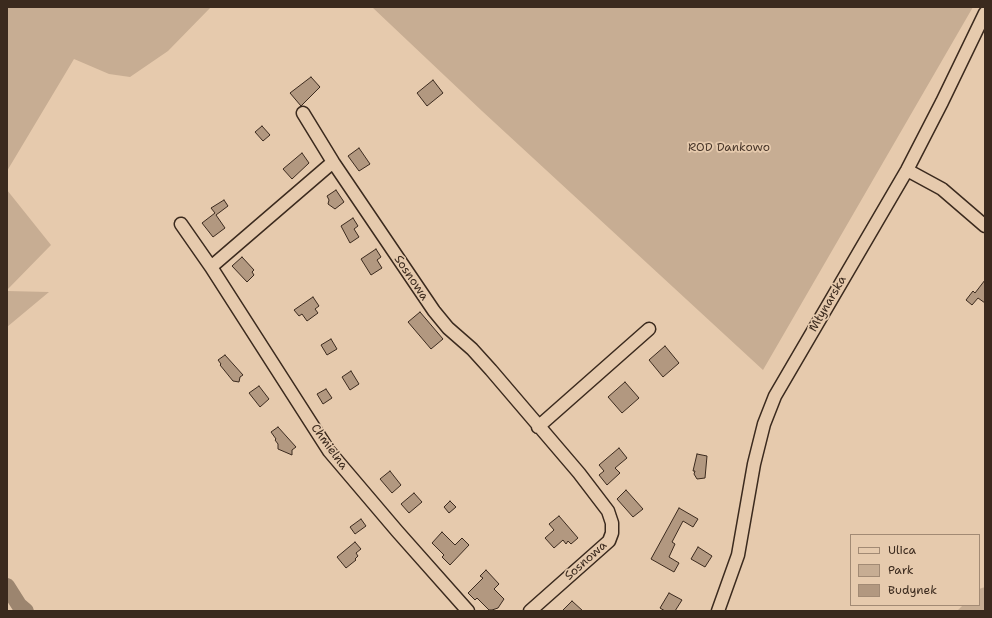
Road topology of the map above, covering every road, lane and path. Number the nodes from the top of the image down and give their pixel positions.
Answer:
1 (985, 14) edge
2 (303, 113) dead end
3 (333, 162) junction
4 (907, 170) junction
5 (181, 224) dead end
6 (985, 226) edge
7 (210, 267) junction
8 (649, 329) dead end
9 (538, 427) junction
10 (468, 611) edge
11 (530, 611) edge
12 (718, 611) edge

1 - 4 street, Młynarska
2 - 3 street, Sosnowa
3 - 7 street
3 - 9 street, Sosnowa
4 - 6 street
4 - 12 street, Młynarska
5 - 7 street, Chmielna
7 - 10 street, Chmielna
8 - 9 street
9 - 11 street, Sosnowa

